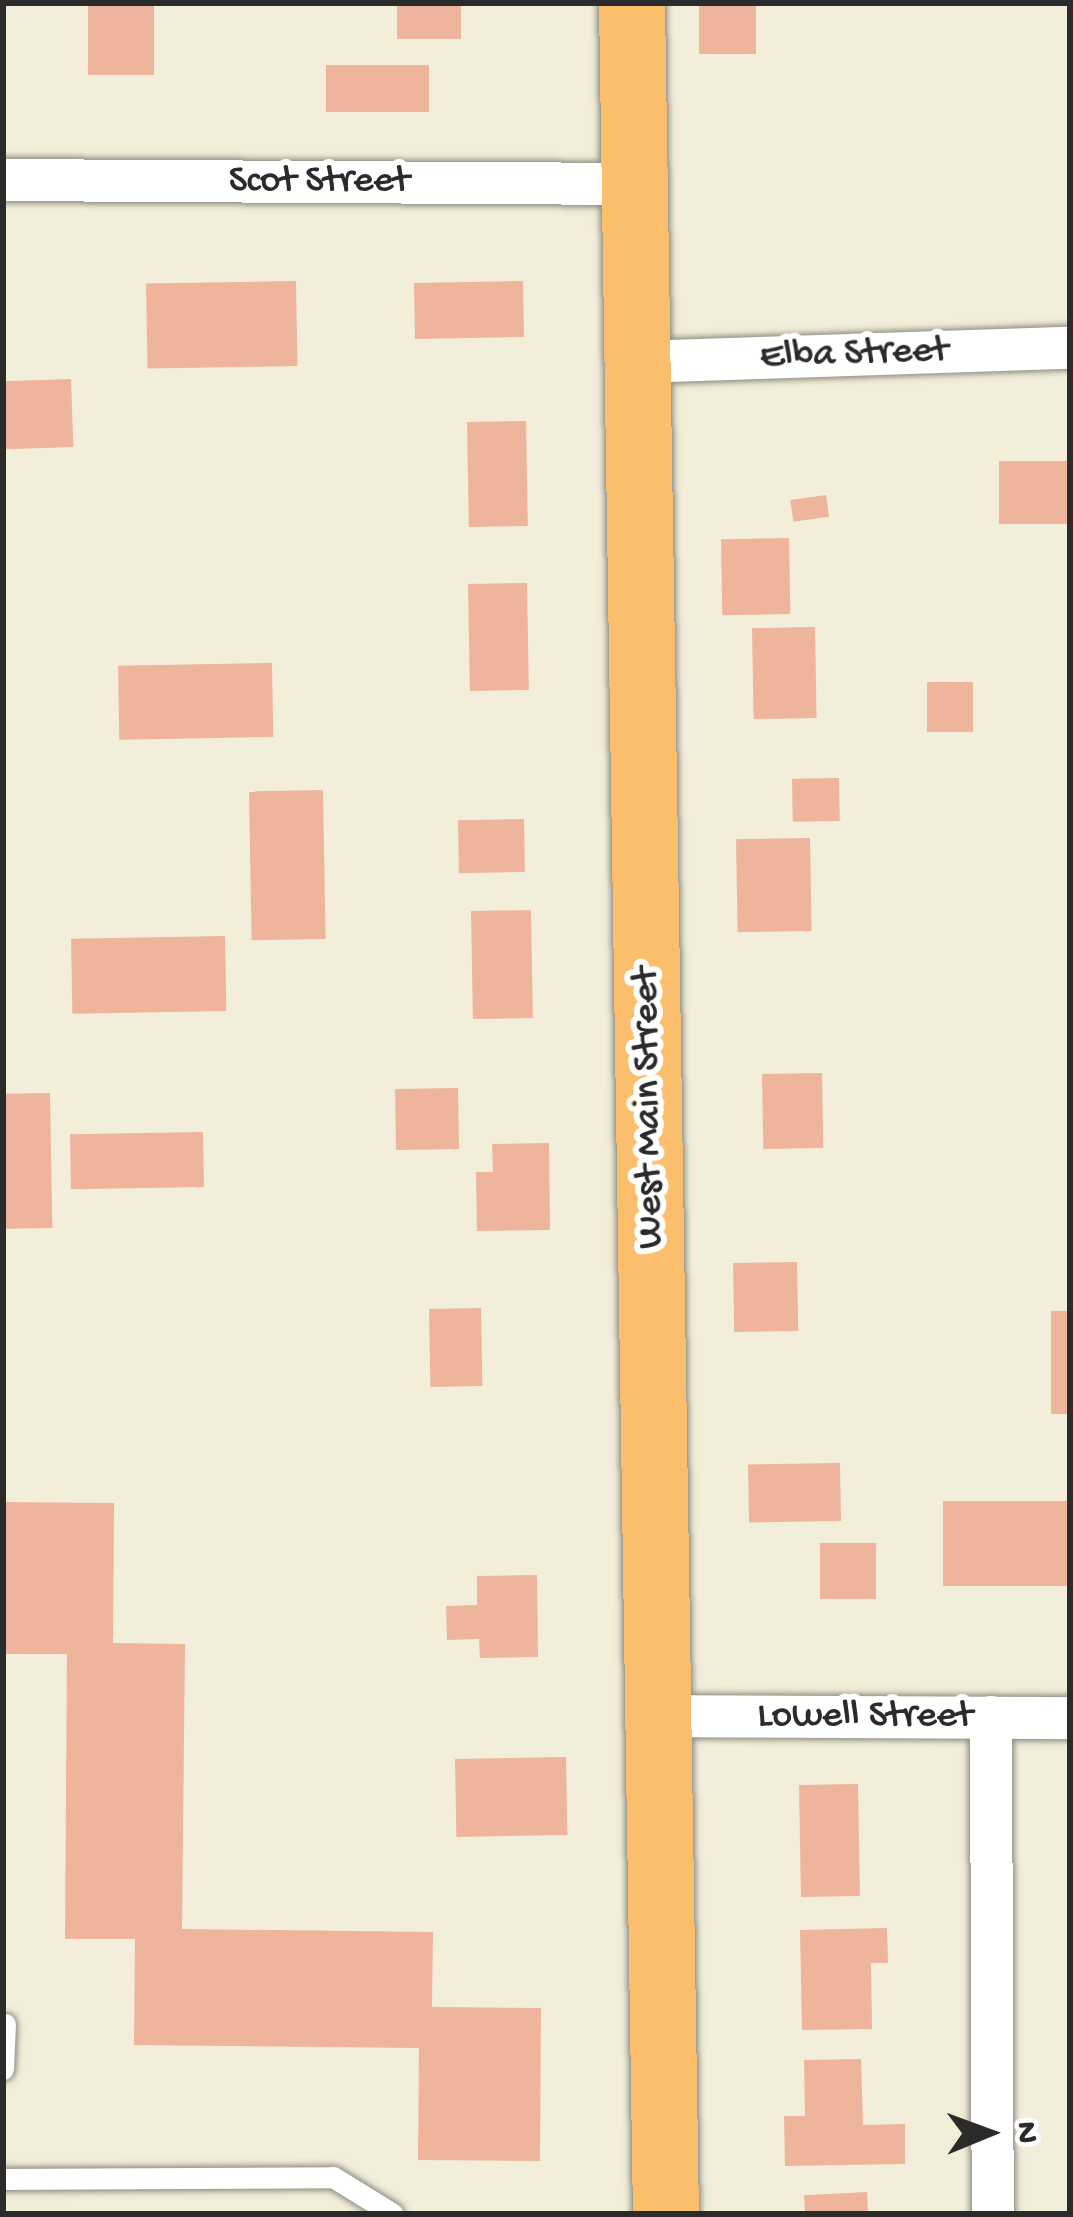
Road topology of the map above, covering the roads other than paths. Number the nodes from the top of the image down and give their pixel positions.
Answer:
1 (632, 3) edge
2 (3, 180) edge
3 (635, 184) junction
4 (1070, 348) edge
5 (637, 362) junction
6 (660, 1716) junction
7 (991, 1718) junction
8 (1070, 1718) edge
9 (5, 2024) edge
10 (3, 2069) edge
11 (3, 2179) edge
12 (393, 2214) edge
13 (666, 2214) edge
14 (993, 2214) edge

1 - 3 main road, West Main Street
2 - 3 street, Scot Street
3 - 5 main road, West Main Street
4 - 5 street, Elba Street
5 - 6 main road, West Main Street
6 - 7 street, Lowell Street
6 - 13 main road, West Main Street
7 - 8 street, Lowell Street
7 - 14 street
9 - 10 lane
11 - 12 lane

